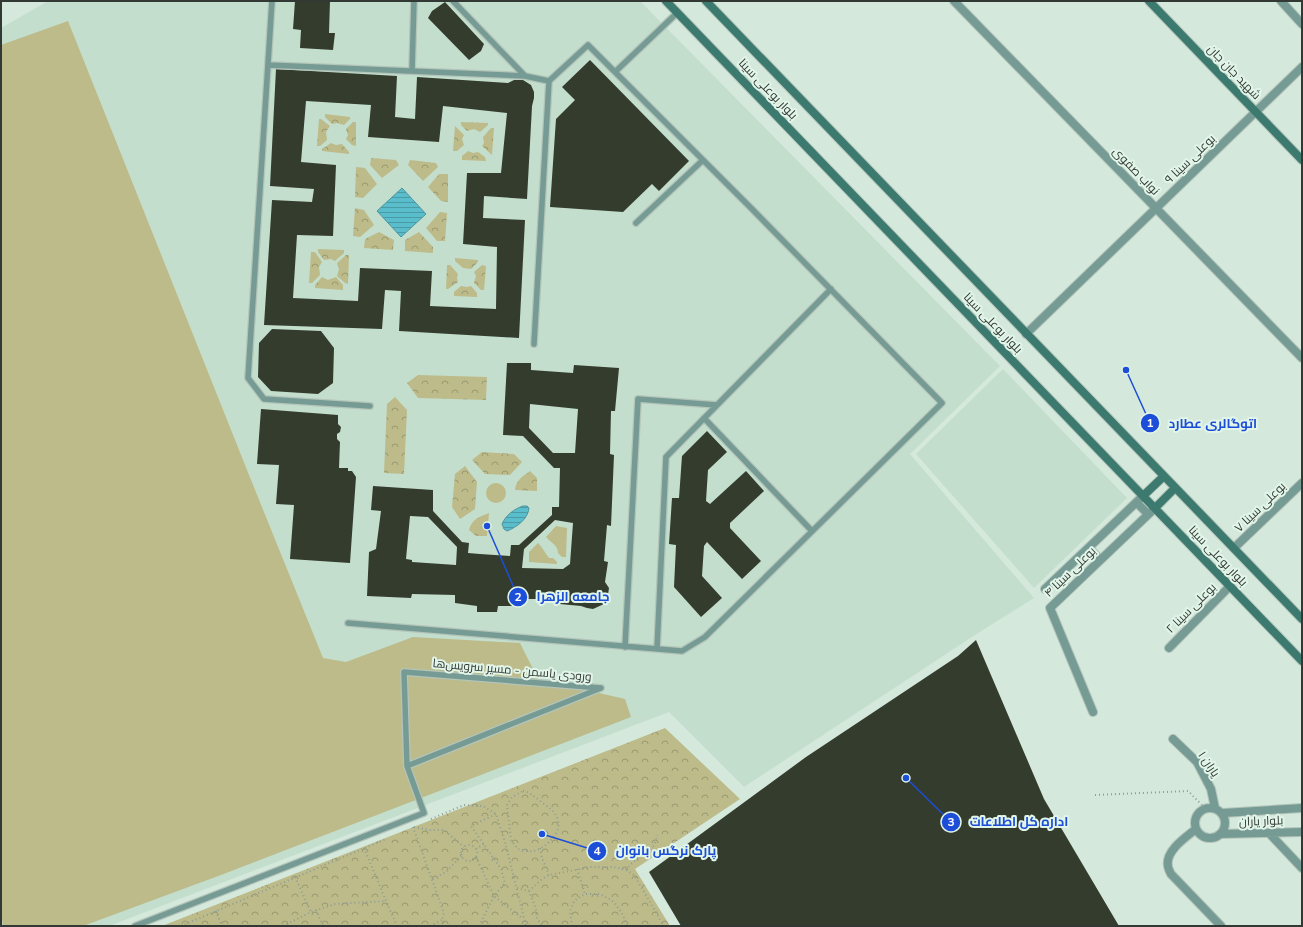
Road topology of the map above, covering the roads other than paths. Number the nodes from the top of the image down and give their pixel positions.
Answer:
1 (272, 1) edge
2 (414, 1) edge
3 (453, 1) edge
4 (666, 1) edge
5 (706, 1) edge
6 (954, 1) edge
7 (1149, 1) edge
8 (1281, 1) edge
9 (677, 13) junction
10 (1302, 24) edge
11 (268, 65) junction
12 (1302, 67) edge
13 (412, 71) junction
14 (615, 72) junction
15 (526, 76) junction
16 (549, 81) junction
17 (1256, 112) junction
18 (703, 160) junction
19 (1302, 160) edge
20 (1156, 208) junction
21 (636, 223) dead end
22 (830, 289) junction
23 (1026, 334) junction
24 (534, 344) dead end
25 (1302, 358) edge
26 (717, 405) junction
27 (370, 406) dead end
28 (704, 418) junction
29 (1164, 476) junction
30 (1302, 483) edge
31 (1175, 488) junction
32 (1143, 496) junction
33 (1137, 503) junction
34 (1155, 508) junction
35 (1148, 514) junction
36 (812, 531) junction
37 (1089, 548) junction
38 (1234, 548) junction
39 (1100, 560) junction
40 (1230, 586) junction
41 (1044, 589) dead end
42 (1302, 619) edge
43 (348, 623) dead end
44 (625, 647) junction
45 (1169, 648) dead end
46 (657, 649) junction
47 (1302, 661) edge
48 (1093, 712) dead end
49 (1173, 739) dead end
50 (407, 766) junction
51 (1215, 808) junction
52 (1302, 808) edge
53 (1223, 813) junction
54 (1196, 829) junction
55 (1302, 832) edge
56 (1269, 833) junction
57 (1220, 834) junction
58 (1302, 868) edge
59 (135, 926) edge
60 (1221, 926) edge

1 - 11 lane
2 - 13 lane
3 - 15 lane
4 - 9 main road, بلوار بوعلی سینا
5 - 23 main road, بلوار بوعلی سینا
6 - 20 street, نواب صفوی
7 - 17 main road, شهید جان جان
8 - 10 street
9 - 14 lane
9 - 32 main road, بلوار بوعلی سینا
11 - 13 lane
11 - 27 lane
12 - 17 street, بوعلی سینا ۹
13 - 15 lane
14 - 16 lane
14 - 18 lane
15 - 16 lane
16 - 24 lane
17 - 19 main road, شهید جان جان
17 - 20 street, بوعلی سینا ۹
18 - 21 lane
18 - 22 lane
20 - 23 street, بوعلی سینا ۹
20 - 25 street, نواب صفوی
22 - 26 lane
22 - 36 lane
23 - 29 main road, بلوار بوعلی سینا
26 - 28 lane
26 - 44 lane
28 - 36 lane
28 - 46 lane
29 - 31 main road, بلوار بوعلی سینا
29 - 32 main road
30 - 38 street, بوعلی سینا ۷
31 - 34 main road
31 - 38 main road, بلوار بوعلی سینا
32 - 33 street, بوعلی سینا ۴
32 - 34 main road, بلوار بوعلی سینا
33 - 35 street
33 - 37 street, بوعلی سینا ۴
34 - 35 street, بوعلی سینا ۴
34 - 40 main road, بلوار بوعلی سینا
35 - 39 street, بوعلی سینا ۴
36 - 46 lane
37 - 39 street
37 - 41 street, بوعلی سینا ۴
38 - 42 main road, بلوار بوعلی سینا
39 - 48 street, بوعلی سینا ۴
40 - 45 street, بوعلی سینا ۲
40 - 47 main road, بلوار بوعلی سینا
43 - 44 lane
44 - 46 lane
49 - 51 street, یاران ۱
50 - 50 lane, ورودی یاسمن - مسیر سرویس‌ها
50 - 59 lane
51 - 53 street
51 - 54 street
52 - 53 street, بلوار یاران
53 - 57 street
54 - 57 street
54 - 60 street
55 - 56 street, بلوار یاران
56 - 57 street, بلوار یاران
56 - 58 street

